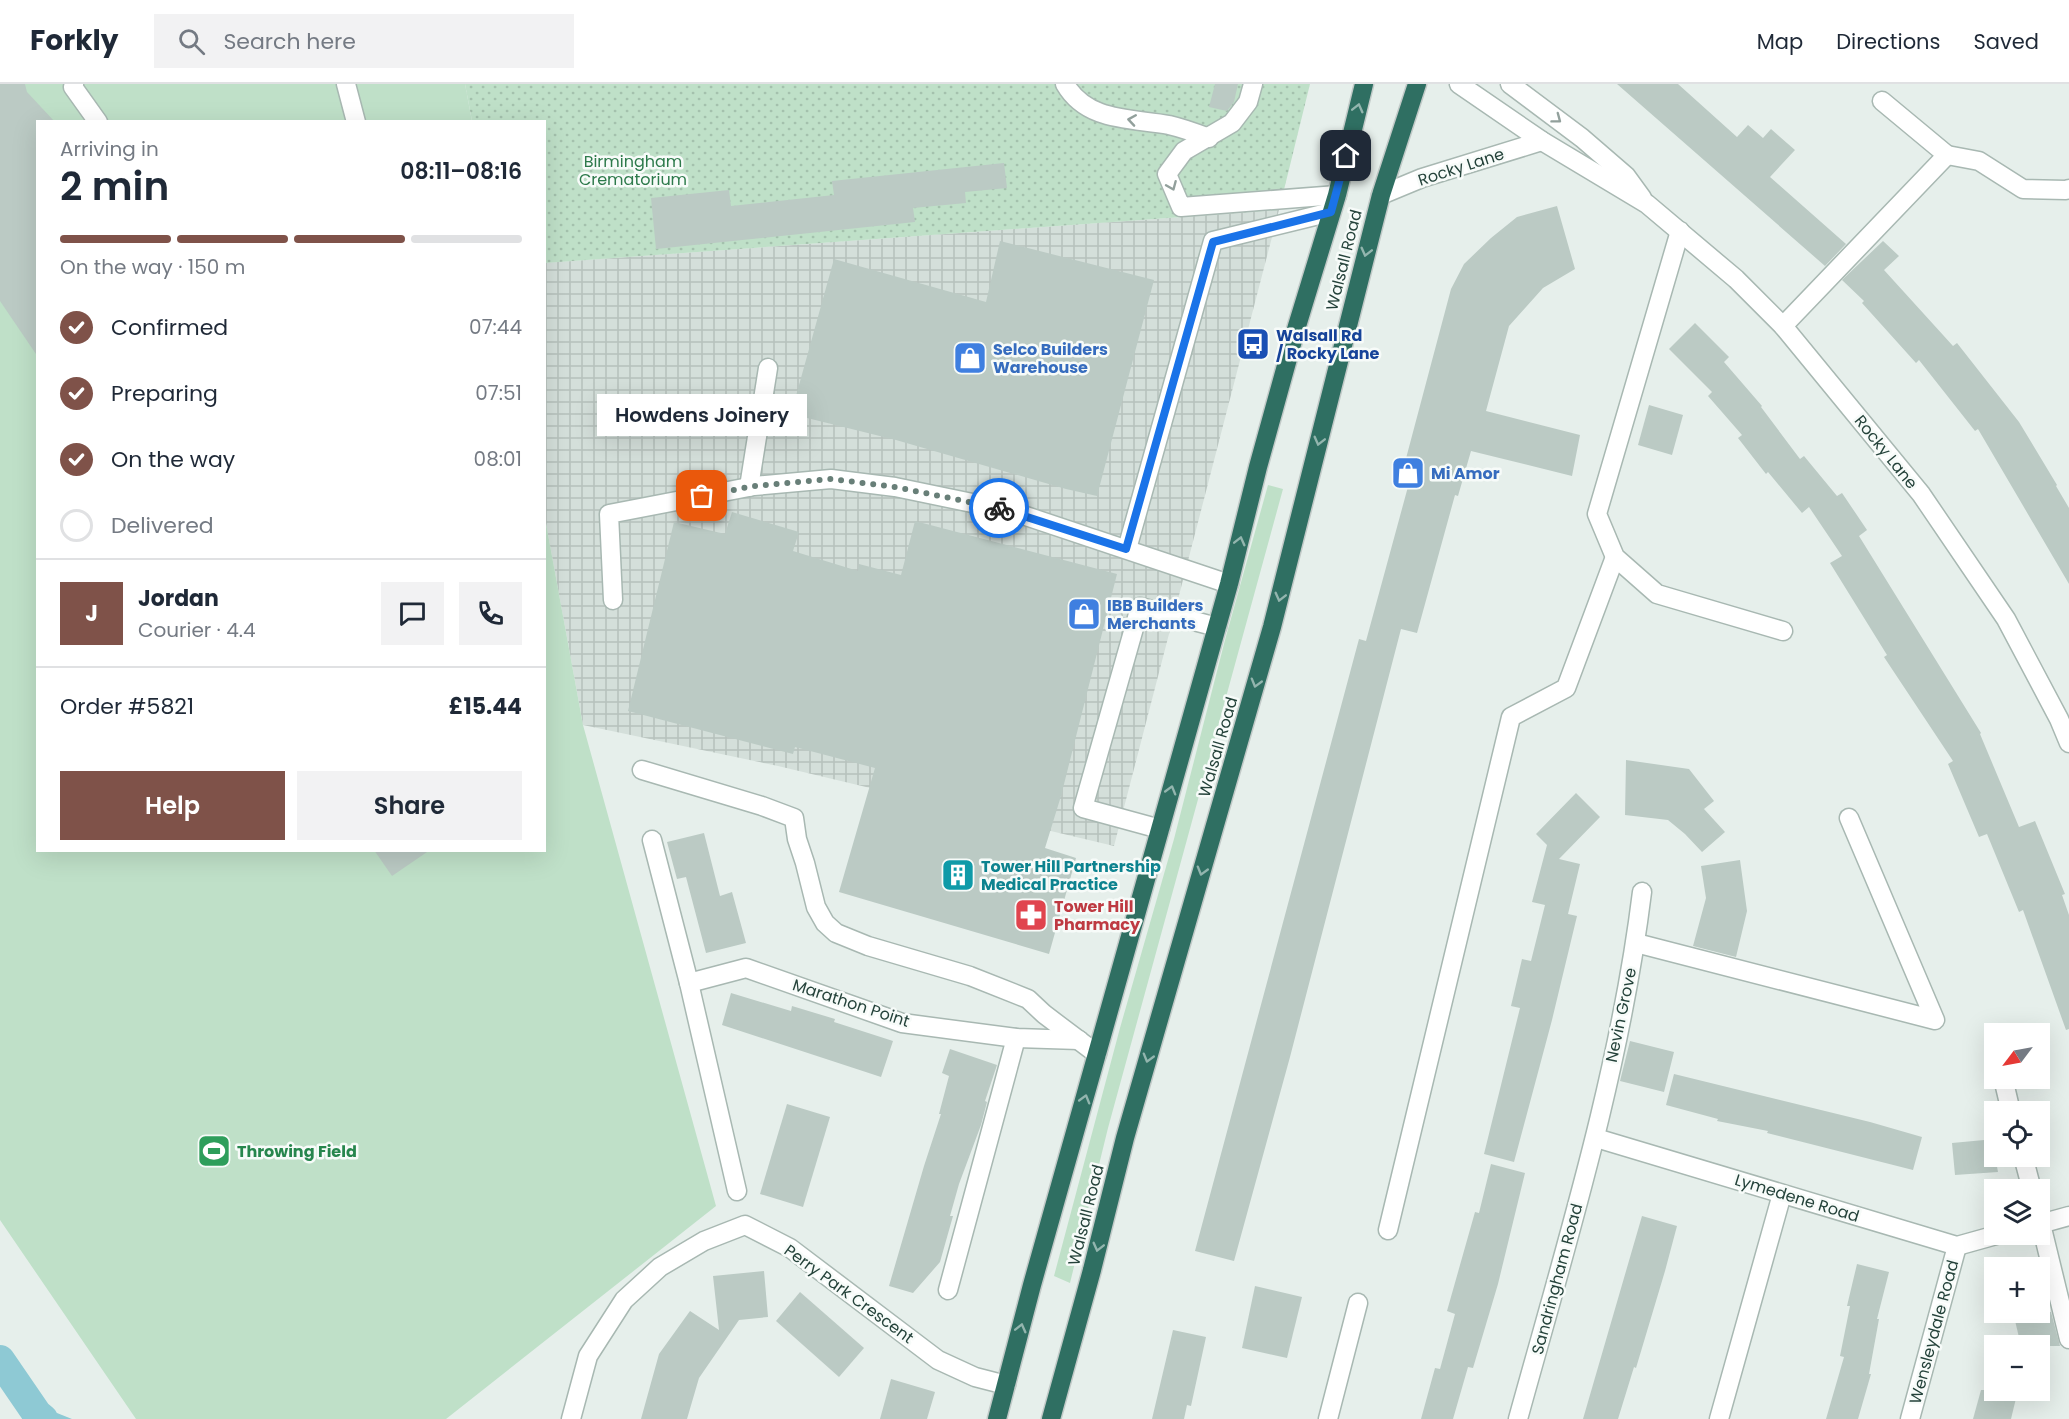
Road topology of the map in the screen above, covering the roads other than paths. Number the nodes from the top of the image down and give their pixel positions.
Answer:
1 (74, 84) edge
2 (346, 84) edge
3 (1065, 84) edge
4 (1252, 84) edge
5 (1364, 84) edge
6 (1417, 84) edge
7 (1459, 84) edge
8 (1510, 84) edge
9 (1882, 101) dead end
10 (97, 120) edge
11 (355, 120) edge
12 (1209, 138) junction
13 (1542, 141) junction
14 (1947, 155) junction
15 (2069, 189) edge
16 (1381, 195) junction
17 (1334, 203) junction
18 (1647, 204) junction
19 (1680, 231) junction
20 (1783, 326) junction
21 (768, 368) dead end
22 (749, 487) junction
23 (1126, 549) junction
24 (1615, 557) junction
25 (1229, 584) junction
26 (613, 600) dead end
27 (1217, 627) junction
28 (1783, 631) dead end
29 (2069, 743) edge
30 (642, 770) dead end
31 (1849, 818) dead end
32 (1160, 829) junction
33 (652, 840) dead end
34 (1642, 892) dead end
35 (1636, 943) junction
36 (689, 982) junction
37 (1016, 1038) junction
38 (1079, 1041) junction
39 (1097, 1054) junction
40 (1596, 1138) junction
41 (737, 1191) dead end
42 (1782, 1194) junction
43 (2069, 1216) edge
44 (2050, 1220) edge
45 (1388, 1230) dead end
46 (1984, 1238) edge
47 (1957, 1245) junction
48 (2046, 1245) edge
49 (948, 1290) dead end
50 (1358, 1303) dead end
51 (2069, 1339) edge
52 (1006, 1385) junction
53 (571, 1419) edge
54 (997, 1419) edge
55 (1051, 1419) edge
56 (1328, 1419) edge
57 (1518, 1419) edge
58 (1719, 1419) edge
59 (1910, 1419) edge

1 - 10 street
2 - 11 street
12 -> 3 street
4 - 12 street
17 -> 5 highway, Walsall Road
6 - 16 highway, Walsall Road
7 - 13 street, Rocky Lane
8 -> 18 street, Rocky Lane
9 - 14 street
12 -> 17 street
13 - 16 street, Rocky Lane
13 - 18 street, Rocky Lane
14 - 15 street
14 - 20 street
16 -> 55 highway, Walsall Road
17 - 23 street
25 -> 17 highway, Walsall Road
18 - 19 street, Rocky Lane
19 - 20 street, Rocky Lane
19 - 24 street
20 - 29 street, Rocky Lane
21 - 22 street
22 - 23 street
22 - 26 street
23 - 25 street
24 - 28 street
24 - 45 street
25 - 27 highway, Walsall Road
32 -> 27 highway, Walsall Road
27 - 32 street
30 - 38 street
31 - 35 street
32 - 39 highway, Walsall Road
33 - 36 street
34 - 35 street, Nevin Grove
35 - 40 street, Nevin Grove
36 - 37 street, Marathon Point
36 - 41 street
37 - 38 street, Marathon Point
37 - 49 street
38 - 39 street
52 -> 39 highway, Walsall Road
40 - 42 street, Lymedene Road
40 - 57 street, Sandringham Road
42 - 47 street, Lymedene Road
42 - 58 street
43 - 44 street
46 - 47 street
47 - 59 street, Wensleydale Road
48 - 51 street
50 - 56 street
52 - 53 street, Perry Park Crescent
52 - 54 highway, Walsall Road

